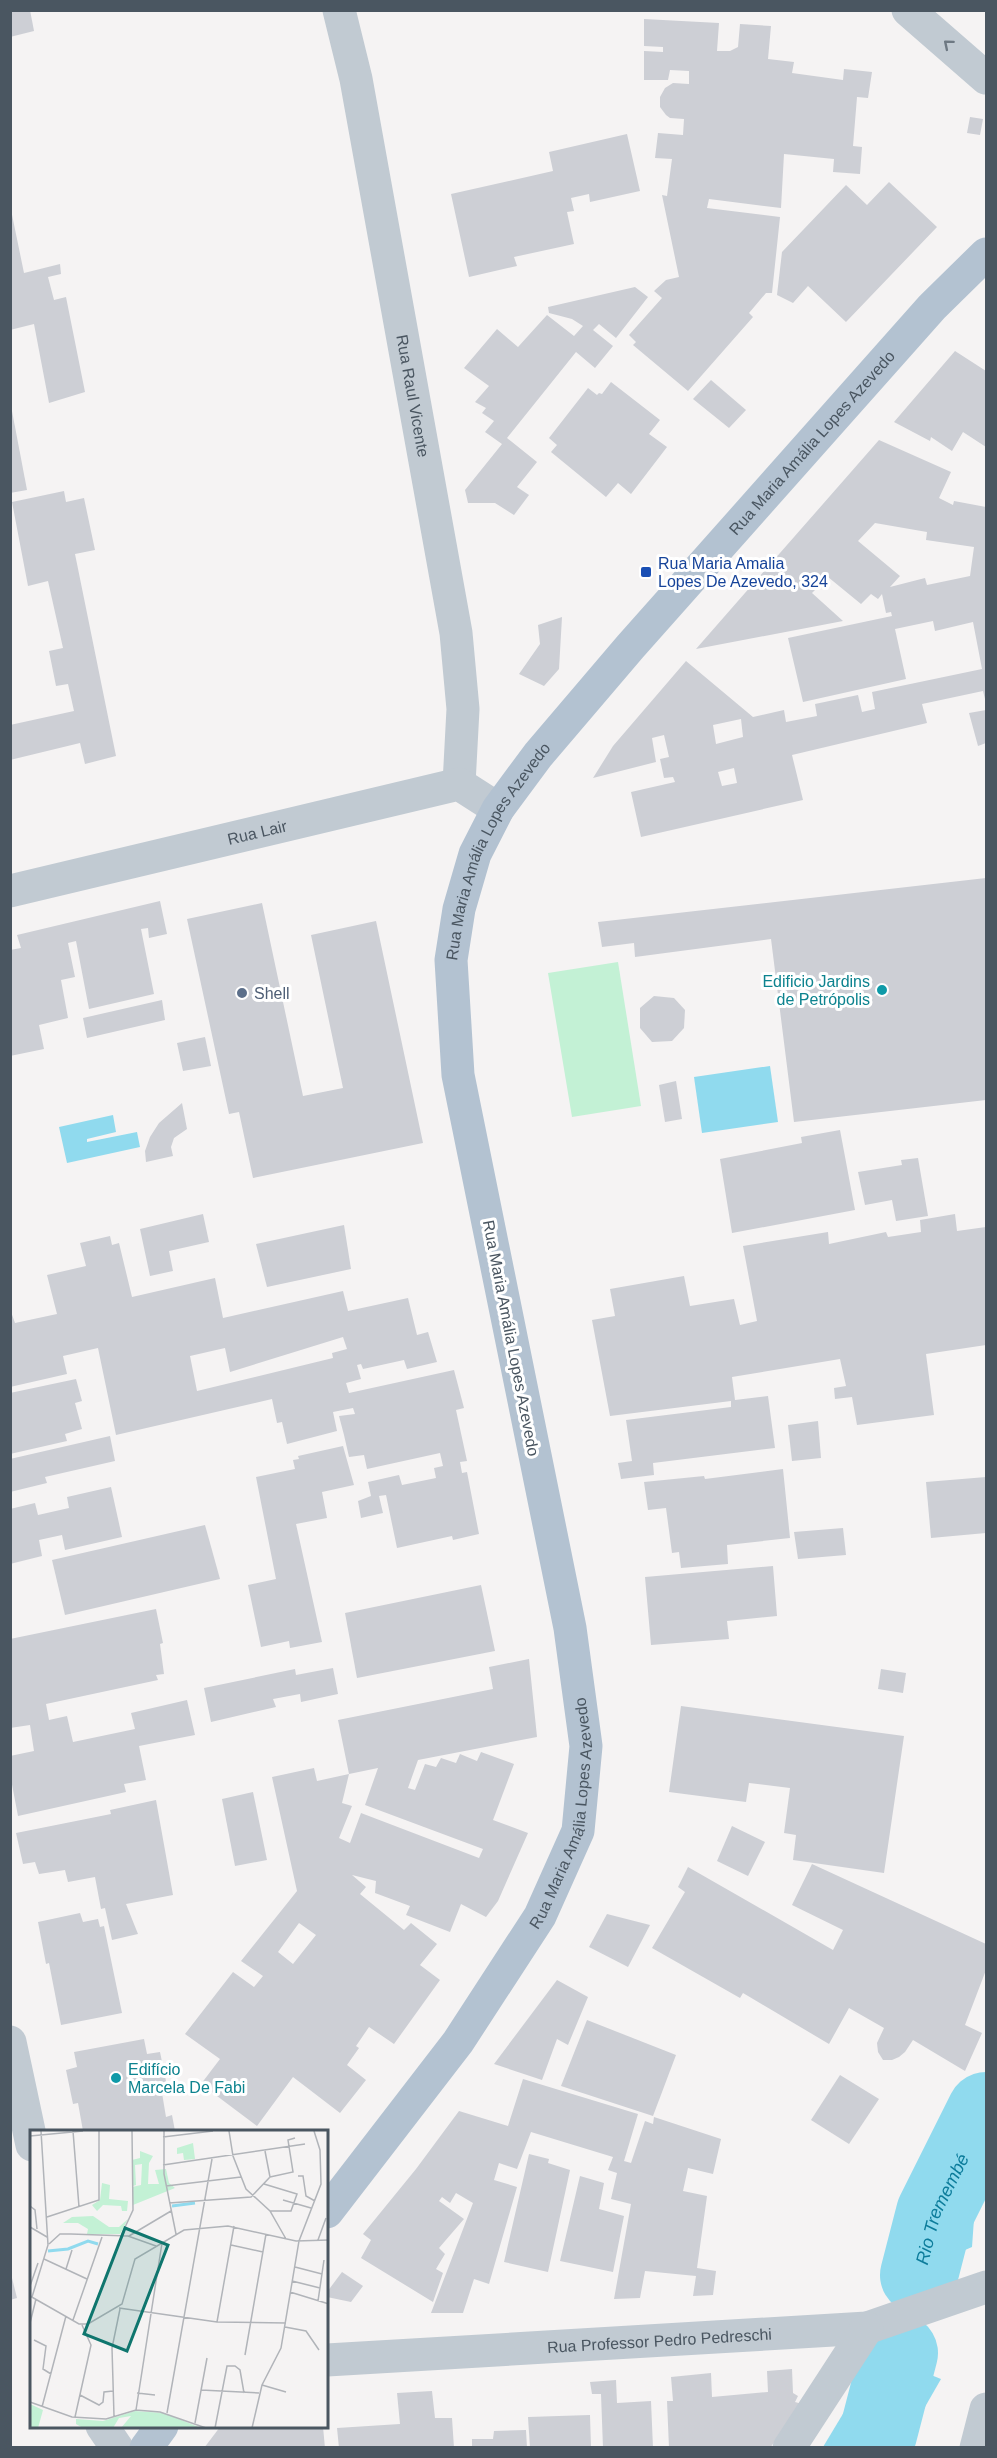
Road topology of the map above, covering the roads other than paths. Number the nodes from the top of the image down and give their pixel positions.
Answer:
1 (339, 10) edge
2 (908, 10) edge
3 (987, 78) edge
4 (987, 254) edge
5 (459, 784) junction
6 (498, 809) junction
7 (10, 891) edge
8 (10, 2042) edge
9 (30, 2136) edge
10 (328, 2211) edge
11 (987, 2287) edge
12 (867, 2328) junction
13 (328, 2360) edge
14 (987, 2409) edge
15 (103, 2428) edge
16 (161, 2428) edge
17 (117, 2448) edge
18 (146, 2448) edge
19 (789, 2448) edge
20 (976, 2448) edge

1 - 5 street, Rua Raul Vicente
3 -> 2 street
4 - 6 main road, Rua Maria Amália Lopes Azevedo
5 - 6 street
5 - 7 street, Rua Lair
6 - 10 main road, Rua Maria Amália Lopes Azevedo
8 - 9 street
11 - 12 street, Rua Professor Pedro Pedreschi
12 - 13 street, Rua Professor Pedro Pedreschi
12 - 19 street
14 - 20 street
15 - 17 street
16 - 18 main road

